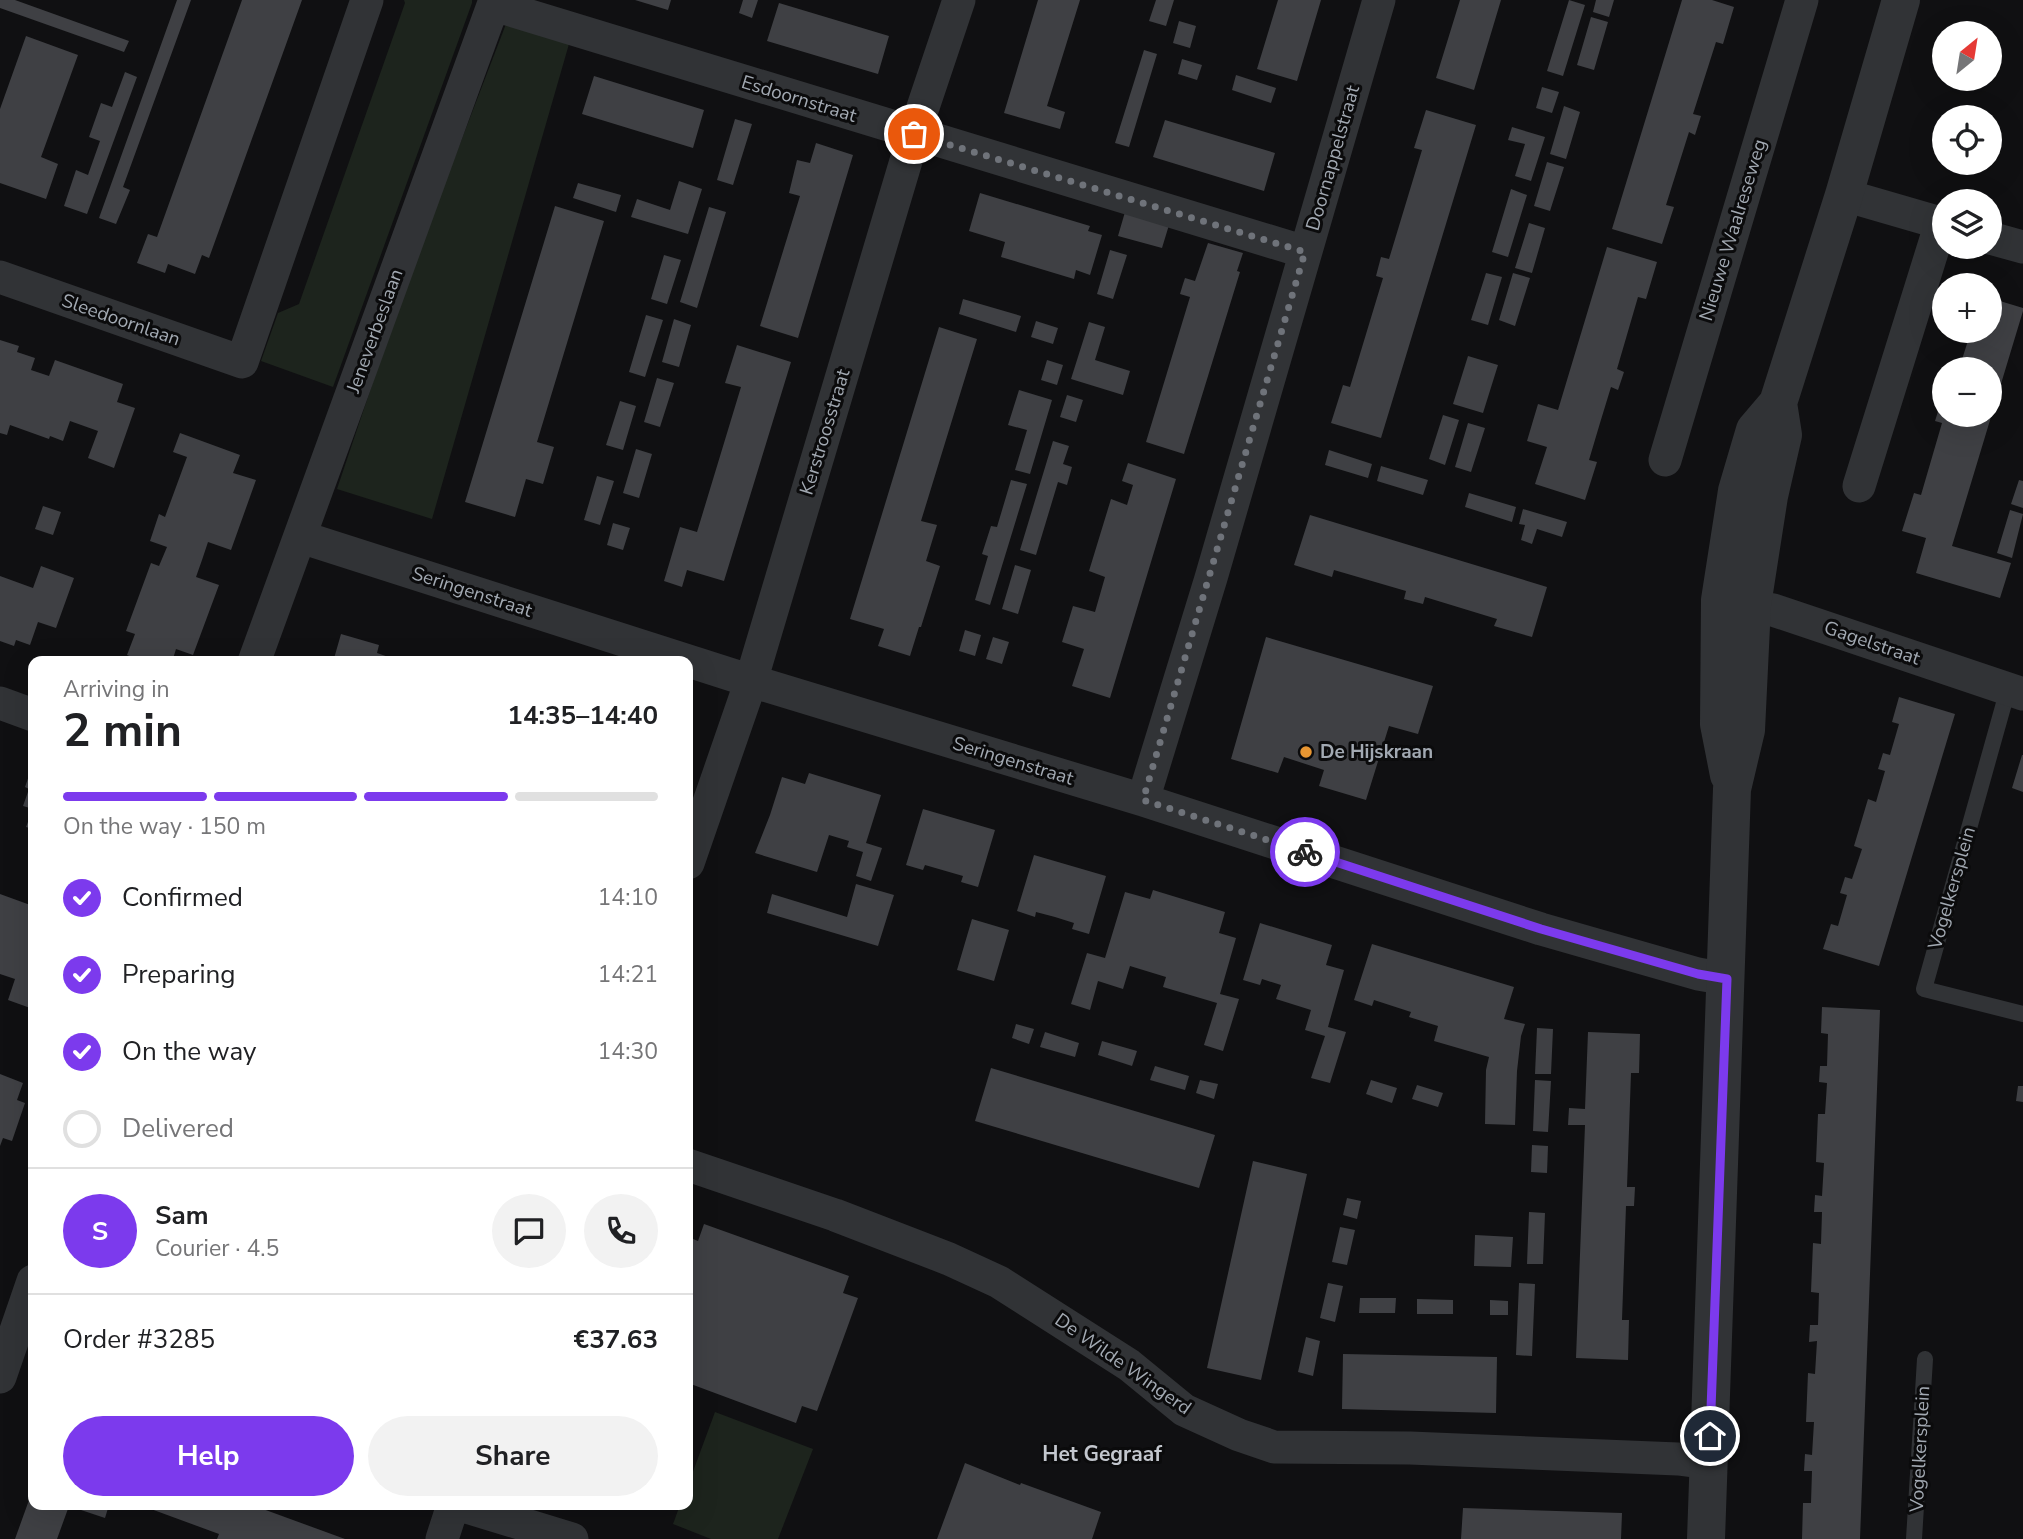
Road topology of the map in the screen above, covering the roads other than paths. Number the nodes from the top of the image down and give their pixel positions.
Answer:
1 (367, 0) edge
2 (959, 0) edge
3 (1379, 0) edge
4 (1802, 0) edge
5 (1901, 0) edge
6 (494, 2) edge
7 (914, 134) junction
8 (1843, 195) junction
9 (1932, 221) edge
10 (2002, 241) edge
11 (2023, 247) edge
12 (1305, 252) junction
13 (1932, 255) edge
14 (0, 277) edge
15 (1665, 460) dead end
16 (1858, 486) dead end
17 (301, 537) junction
18 (1736, 602) junction
19 (256, 656) edge
20 (673, 656) edge
21 (693, 662) edge
22 (751, 681) junction
23 (2015, 691) edge
24 (0, 703) edge
25 (28, 713) edge
26 (1143, 800) junction
27 (693, 849) edge
28 (1727, 979) junction
29 (2023, 1014) edge
30 (693, 1167) edge
31 (28, 1304) edge
32 (1925, 1359) dead end
33 (14, 1364) edge
34 (1709, 1463) junction
35 (451, 1510) edge
36 (476, 1510) edge
37 (442, 1539) edge
38 (572, 1539) edge
39 (1706, 1539) edge
40 (1914, 1539) edge

1 - 14 street, Sleedoornlaan
2 - 7 street, Kerstroosstraat
3 - 12 street, Doornappelstraat
4 - 15 street, Nieuwe Waalreseweg
5 - 8 street
6 - 7 street, Esdoornstraat
6 - 17 street, Jeneverbeslaan
7 - 12 street, Esdoornstraat
7 - 22 street, Kerstroosstraat
8 - 9 street
8 - 18 street
10 - 11 street
12 - 26 street, Doornappelstraat
13 - 16 street
17 - 19 street, Jeneverbeslaan
17 - 20 street, Seringenstraat
18 - 23 street, Gagelstraat
18 - 28 street
21 - 22 street, Seringenstraat
22 - 26 street, Seringenstraat
22 - 27 street, Kerstroosstraat
23 - 29 lane, Vogelkersplein
24 - 25 street
26 - 28 street, Seringenstraat
28 - 34 street
30 - 34 street, De Wilde Wingerd
31 - 33 street
32 - 40 lane, Vogelkersplein
34 - 39 street
35 - 37 street
36 - 38 street

